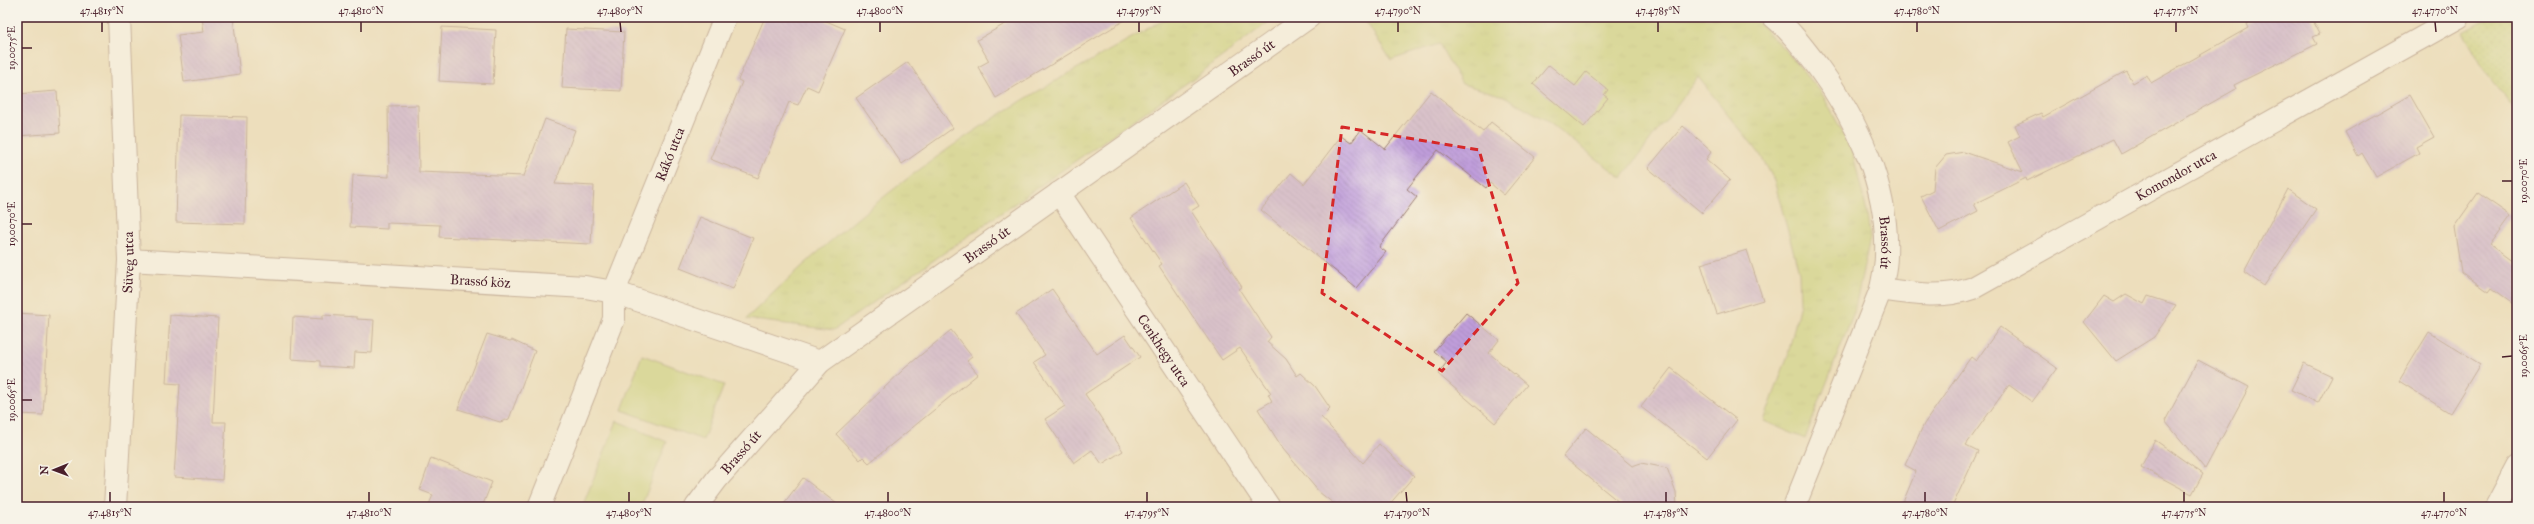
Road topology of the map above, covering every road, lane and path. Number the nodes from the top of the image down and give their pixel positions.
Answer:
1 (119, 17) edge
2 (725, 17) edge
3 (1309, 17) edge
4 (1774, 17) edge
5 (2459, 17) edge
6 (1059, 193) junction
7 (129, 260) junction
8 (1881, 289) junction
9 (614, 292) junction
10 (820, 362) junction
11 (2517, 467) edge
12 (115, 507) edge
13 (539, 507) edge
14 (696, 507) edge
15 (1270, 507) edge
16 (1794, 507) edge
17 (2496, 507) edge

1 - 7 street, Süveg utca
2 - 9 street, Rákó utca
3 - 6 street, Brassó út
4 - 8 street, Brassó út
5 - 8 street, Komondor utca
6 - 10 street, Brassó út
6 - 15 street, Cenkhegy utca
7 - 9 street, Brassó köz
7 - 12 street, Süveg utca
8 - 16 street, Brassó út
9 - 10 street, Brassó köz
9 - 13 street
10 - 14 street, Brassó út
11 - 17 street

